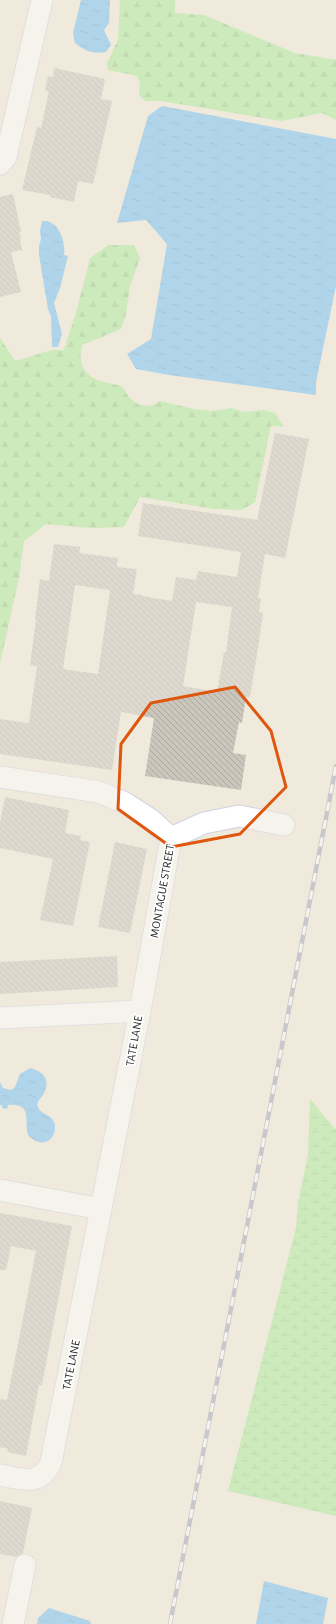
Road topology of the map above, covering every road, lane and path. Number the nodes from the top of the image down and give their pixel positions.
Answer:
1 (42, 0) edge
2 (0, 164) edge
3 (0, 777) edge
4 (284, 825) dead end
5 (171, 838) junction
6 (140, 1011) junction
7 (0, 1018) edge
8 (0, 1190) edge
9 (101, 1208) junction
10 (0, 1475) edge
11 (25, 1565) dead end
12 (13, 1624) edge

1 - 2 street
3 - 5 street
4 - 5 street, MONTAGUE STREET
5 - 6 street, MONTAGUE STREET
6 - 7 street, TATE LANE
6 - 9 street, TATE LANE
8 - 9 street
9 - 10 street, TATE LANE
11 - 12 street

